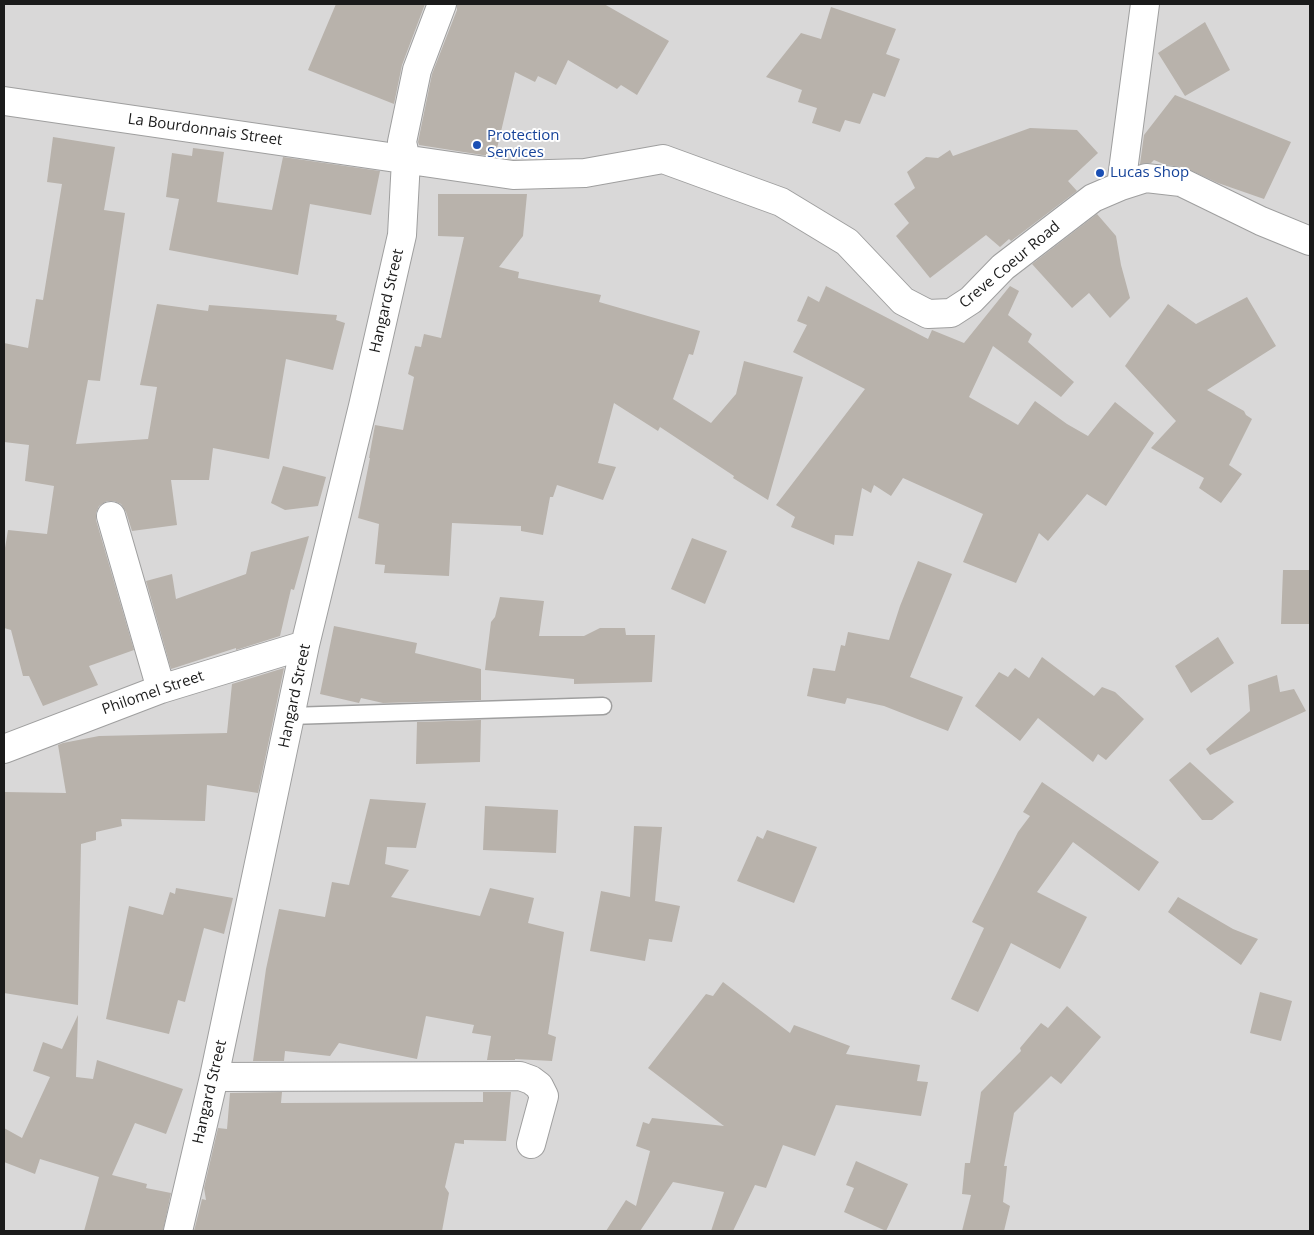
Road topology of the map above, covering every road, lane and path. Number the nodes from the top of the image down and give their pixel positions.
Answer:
1 (442, 4) edge
2 (1145, 4) edge
3 (4, 100) edge
4 (406, 160) junction
5 (1121, 186) junction
6 (1310, 240) edge
7 (111, 516) dead end
8 (305, 645) junction
9 (161, 689) junction
10 (603, 706) dead end
11 (290, 716) junction
12 (4, 749) edge
13 (214, 1077) junction
14 (531, 1144) dead end
15 (178, 1231) edge

1 - 4 street, Hangard Street
2 - 5 street
3 - 4 street, La Bourdonnais Street
4 - 5 street, Creve Coeur Road
4 - 8 street, Hangard Street
5 - 6 street, Creve Coeur Road
7 - 9 street
8 - 9 street, Philomel Street
8 - 11 street, Hangard Street
9 - 12 street, Philomel Street
10 - 11 lane
11 - 13 street, Hangard Street
13 - 14 street
13 - 15 street, Hangard Street

